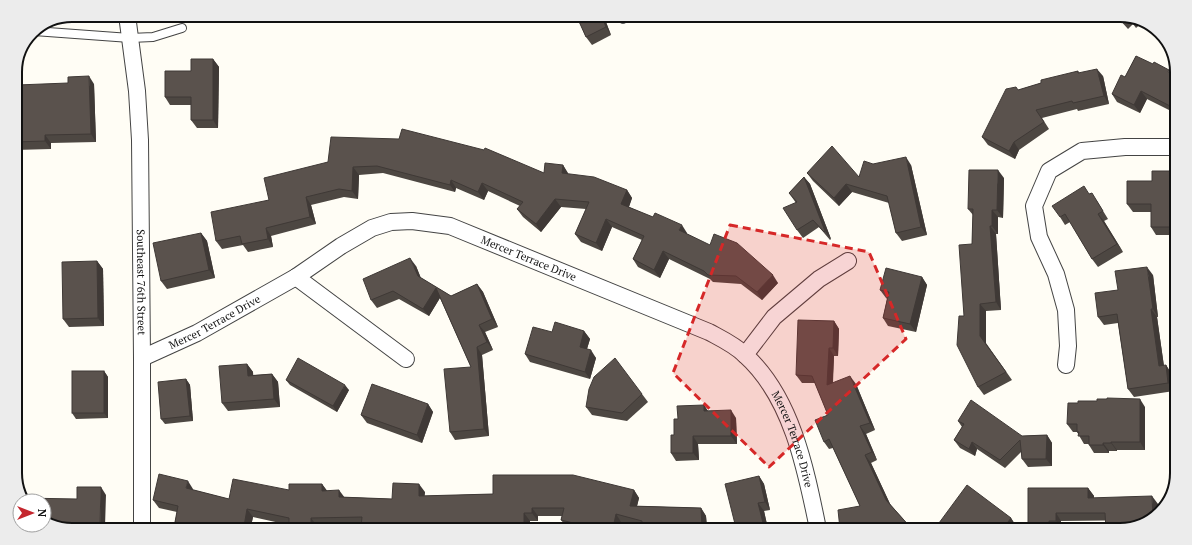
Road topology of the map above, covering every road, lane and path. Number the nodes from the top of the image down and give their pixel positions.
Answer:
1 (128, 22) edge
2 (182, 28) dead end
3 (42, 32) edge
4 (130, 38) junction
5 (1170, 147) edge
6 (848, 261) dead end
7 (296, 277) junction
8 (745, 355) junction
9 (142, 358) junction
10 (406, 359) dead end
11 (1066, 365) dead end
12 (142, 523) edge
13 (817, 523) edge

1 - 4 street, Southeast 76th Street
2 - 4 lane
3 - 4 lane
4 - 9 street, Southeast 76th Street
5 - 11 street
6 - 8 street
7 - 8 street, Mercer Terrace Drive
7 - 9 street, Mercer Terrace Drive
7 - 10 street
8 - 13 street, Mercer Terrace Drive
9 - 12 street, Southeast 76th Street

